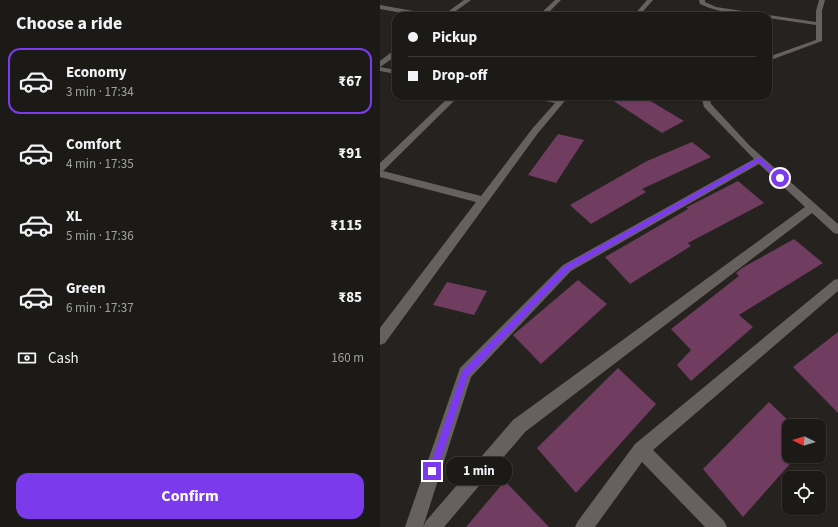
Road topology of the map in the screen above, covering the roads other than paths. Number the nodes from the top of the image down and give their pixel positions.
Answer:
1 (468, 0) edge
2 (558, 0) edge
3 (650, 0) edge
4 (702, 0) edge
5 (822, 0) edge
6 (380, 7) edge
7 (408, 12) edge
8 (451, 12) edge
9 (545, 12) edge
10 (640, 12) edge
11 (737, 12) edge
12 (772, 17) edge
13 (819, 24) junction
14 (392, 56) edge
15 (772, 58) edge
16 (380, 66) edge
17 (380, 69) edge
18 (392, 71) edge
19 (451, 100) edge
20 (560, 100) edge
21 (706, 100) edge
22 (760, 160) junction
23 (380, 169) edge
24 (380, 174) edge
25 (484, 200) junction
26 (812, 206) junction
27 (838, 230) edge
28 (838, 284) edge
29 (382, 333) edge
30 (641, 450) junction
31 (414, 527) edge
32 (432, 527) edge
33 (584, 527) edge
34 (718, 527) edge

1 - 8 street
2 - 9 street
3 - 10 street
4 - 11 street
5 - 13 street
6 - 7 street
12 - 13 street
13 - 15 street
14 - 16 street
17 - 18 street
19 - 23 street
20 - 25 street
21 - 22 street
22 - 26 street
22 - 31 street
24 - 25 street
25 - 29 street
26 - 27 street
26 - 32 street
28 - 30 street
30 - 33 street
30 - 34 street

